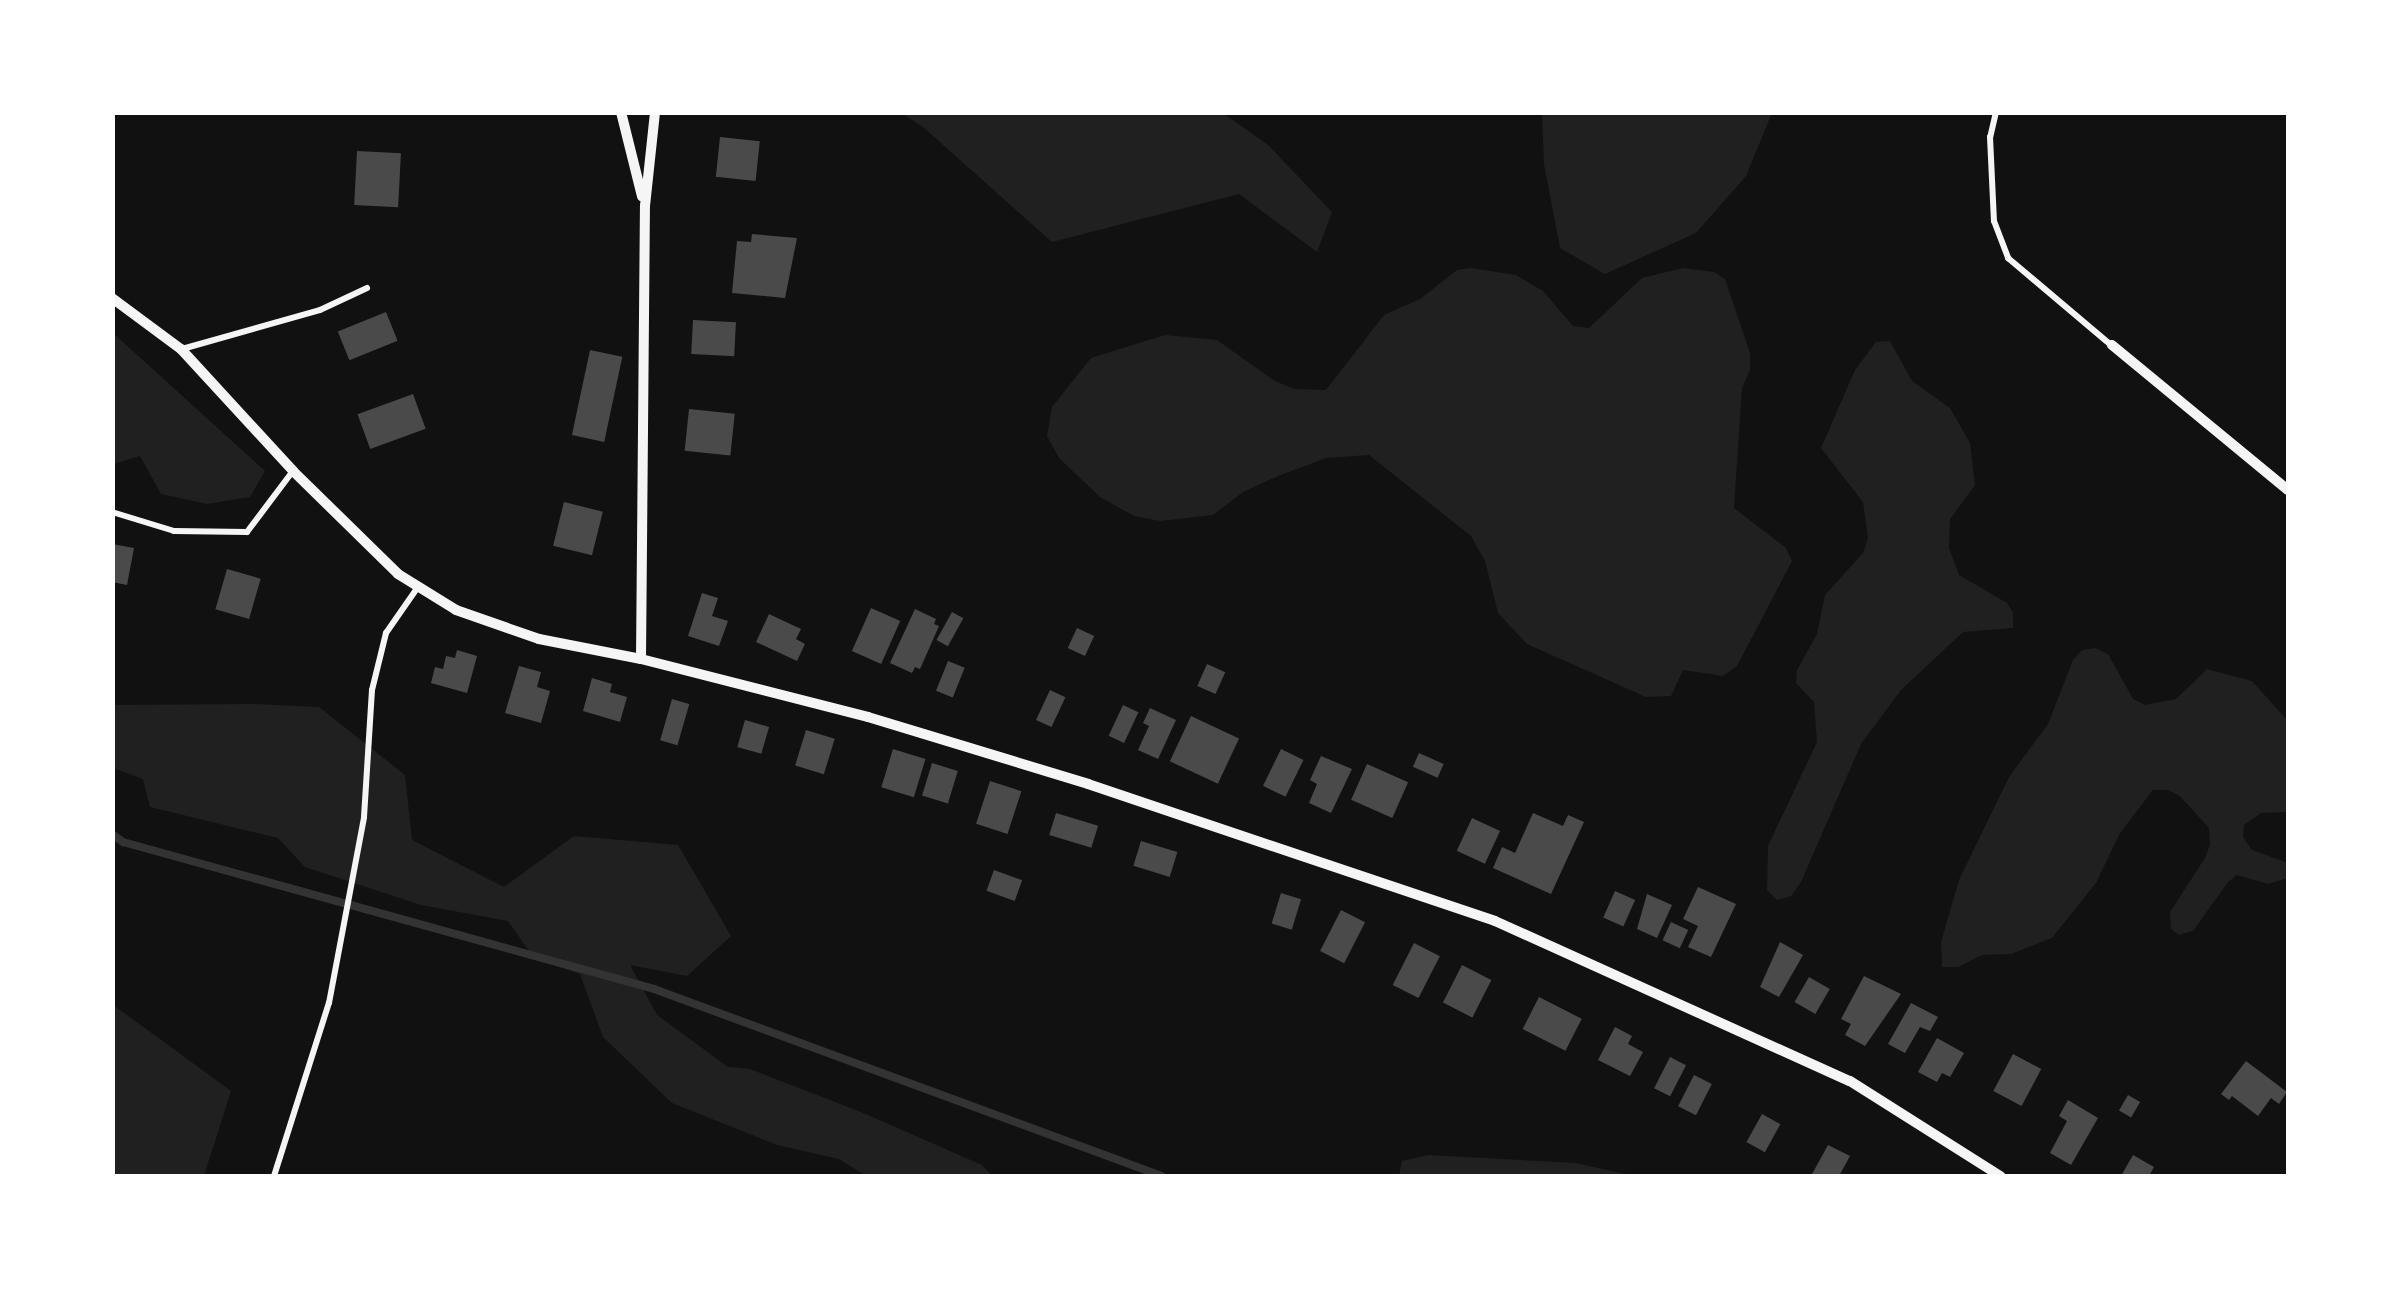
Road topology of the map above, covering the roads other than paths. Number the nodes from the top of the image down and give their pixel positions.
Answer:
1 (621, 112) edge
2 (655, 112) edge
3 (1996, 112) edge
4 (645, 206) junction
5 (367, 288) dead end
6 (112, 298) edge
7 (2112, 346) joint
8 (181, 349) junction
9 (293, 472) junction
10 (2288, 490) edge
11 (112, 512) edge
12 (418, 587) junction
13 (641, 659) junction
14 (274, 1176) edge
15 (2000, 1176) edge

1 - 4 street
2 - 4 street
3 - 7 lane
4 - 13 street
5 - 8 lane
6 - 8 street
7 - 10 street
8 - 9 street
9 - 11 lane
9 - 12 street
12 - 13 street
12 - 14 lane
13 - 15 street

